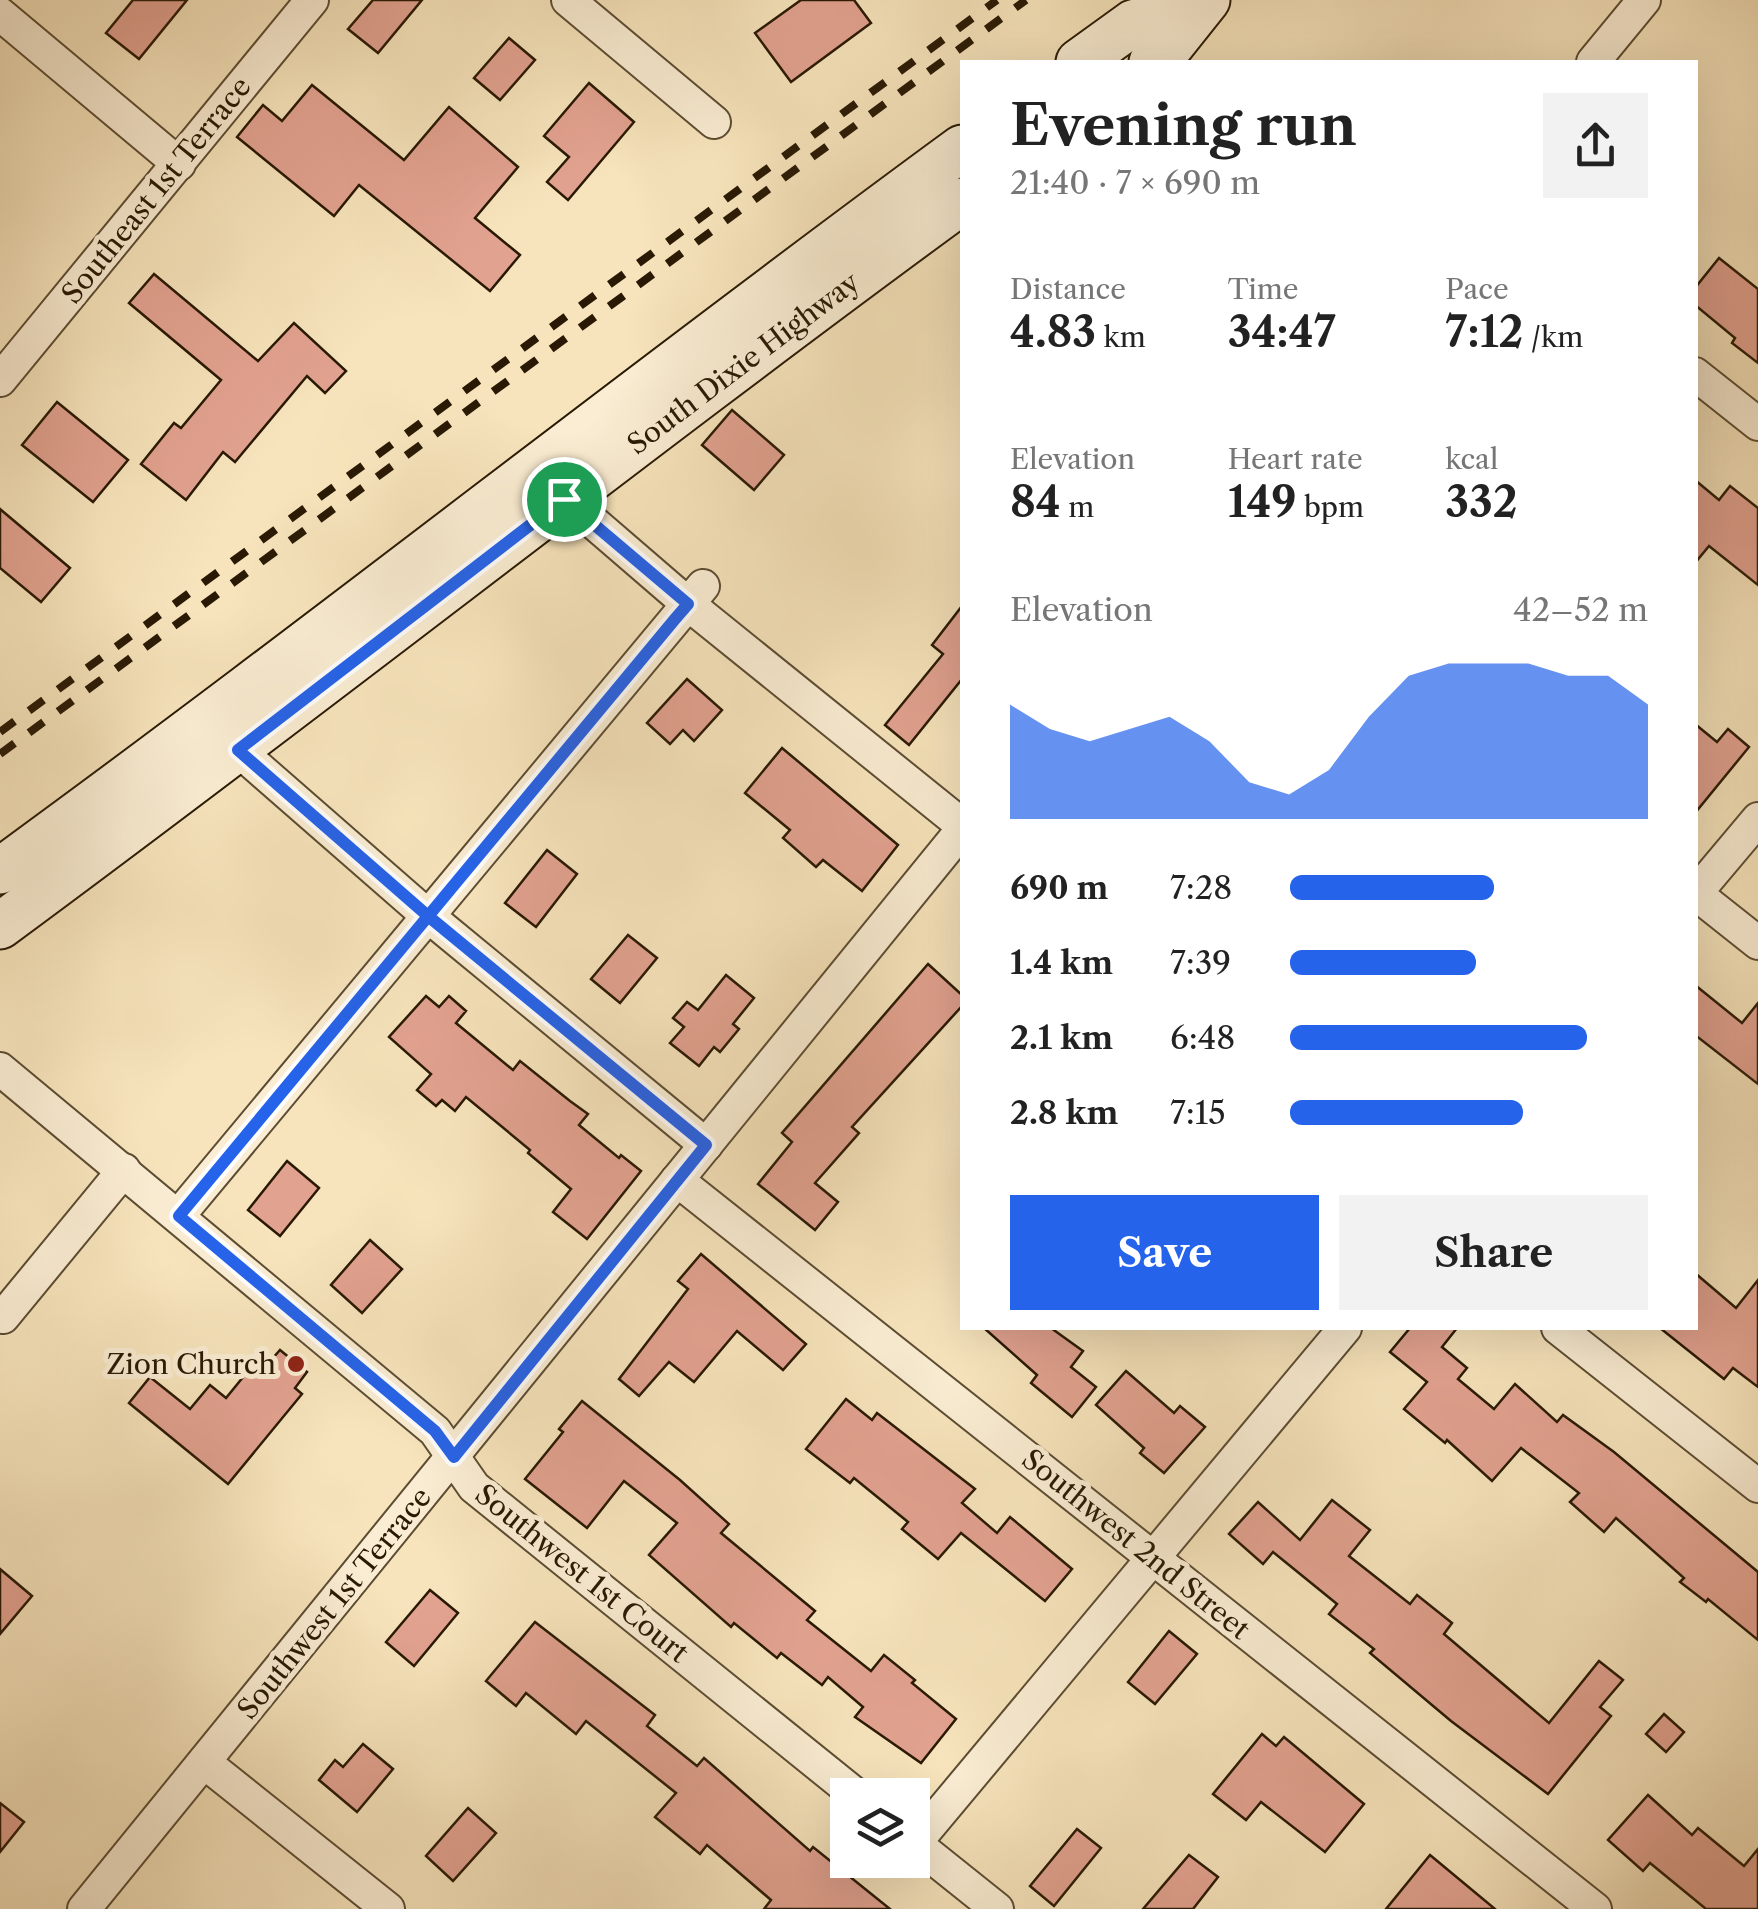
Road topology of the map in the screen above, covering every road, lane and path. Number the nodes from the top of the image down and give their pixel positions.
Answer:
1 (312, 0) edge
2 (568, 0) edge
3 (1206, 0) edge
4 (1644, 0) edge
5 (0, 14) edge
6 (1082, 60) edge
7 (1155, 60) edge
8 (1595, 60) edge
9 (714, 122) dead end
10 (960, 149) edge
11 (179, 164) junction
12 (960, 202) edge
13 (1698, 376) edge
14 (0, 380) edge
15 (1758, 424) edge
16 (548, 483) junction
17 (696, 594) junction
18 (238, 750) junction
19 (1758, 819) edge
20 (959, 839) edge
21 (0, 872) edge
22 (1698, 890) edge
23 (1698, 896) edge
24 (428, 916) junction
25 (0, 926) edge
26 (1758, 943) edge
27 (0, 1069) edge
28 (706, 1145) junction
29 (124, 1170) junction
30 (678, 1180) junction
31 (179, 1216) junction
32 (3, 1317) dead end
33 (1344, 1330) edge
34 (1561, 1330) edge
35 (454, 1457) junction
36 (1758, 1486) edge
37 (1152, 1557) junction
38 (204, 1762) junction
39 (835, 1778) edge
40 (930, 1823) edge
41 (930, 1855) edge
42 (84, 1909) edge
43 (388, 1909) edge
44 (997, 1909) edge
45 (1595, 1909) edge

1 - 11 street, Southeast 1st Terrace
2 - 9 street
3 - 6 main road
3 - 7 main road
4 - 8 street
5 - 11 street
10 - 16 main road, South Dixie Highway
11 - 14 street, Southeast 1st Terrace
12 - 16 main road, South Dixie Highway
13 - 15 street
16 - 17 street
16 - 18 main road, South Dixie Highway
16 - 21 main road, South Dixie Highway
17 - 20 street
17 - 24 street
18 - 24 street
18 - 25 main road, South Dixie Highway
19 - 22 street
20 - 28 street, Southwest 1st Terrace
23 - 26 street
24 - 28 street
24 - 31 street
27 - 29 street, Southwest 1st Court
28 - 30 street, Southwest 1st Terrace
29 - 31 street, Southwest 1st Court
29 - 32 street
30 - 35 street, Southwest 1st Terrace
30 - 37 street, Southwest 2nd Street
31 - 35 street, Southwest 1st Court
33 - 37 street
34 - 36 street
35 - 38 street, Southwest 1st Terrace
35 - 39 street, Southwest 1st Court
37 - 40 street
37 - 45 street, Southwest 2nd Street
38 - 42 street, Southwest 1st Terrace
38 - 43 street
41 - 44 street

